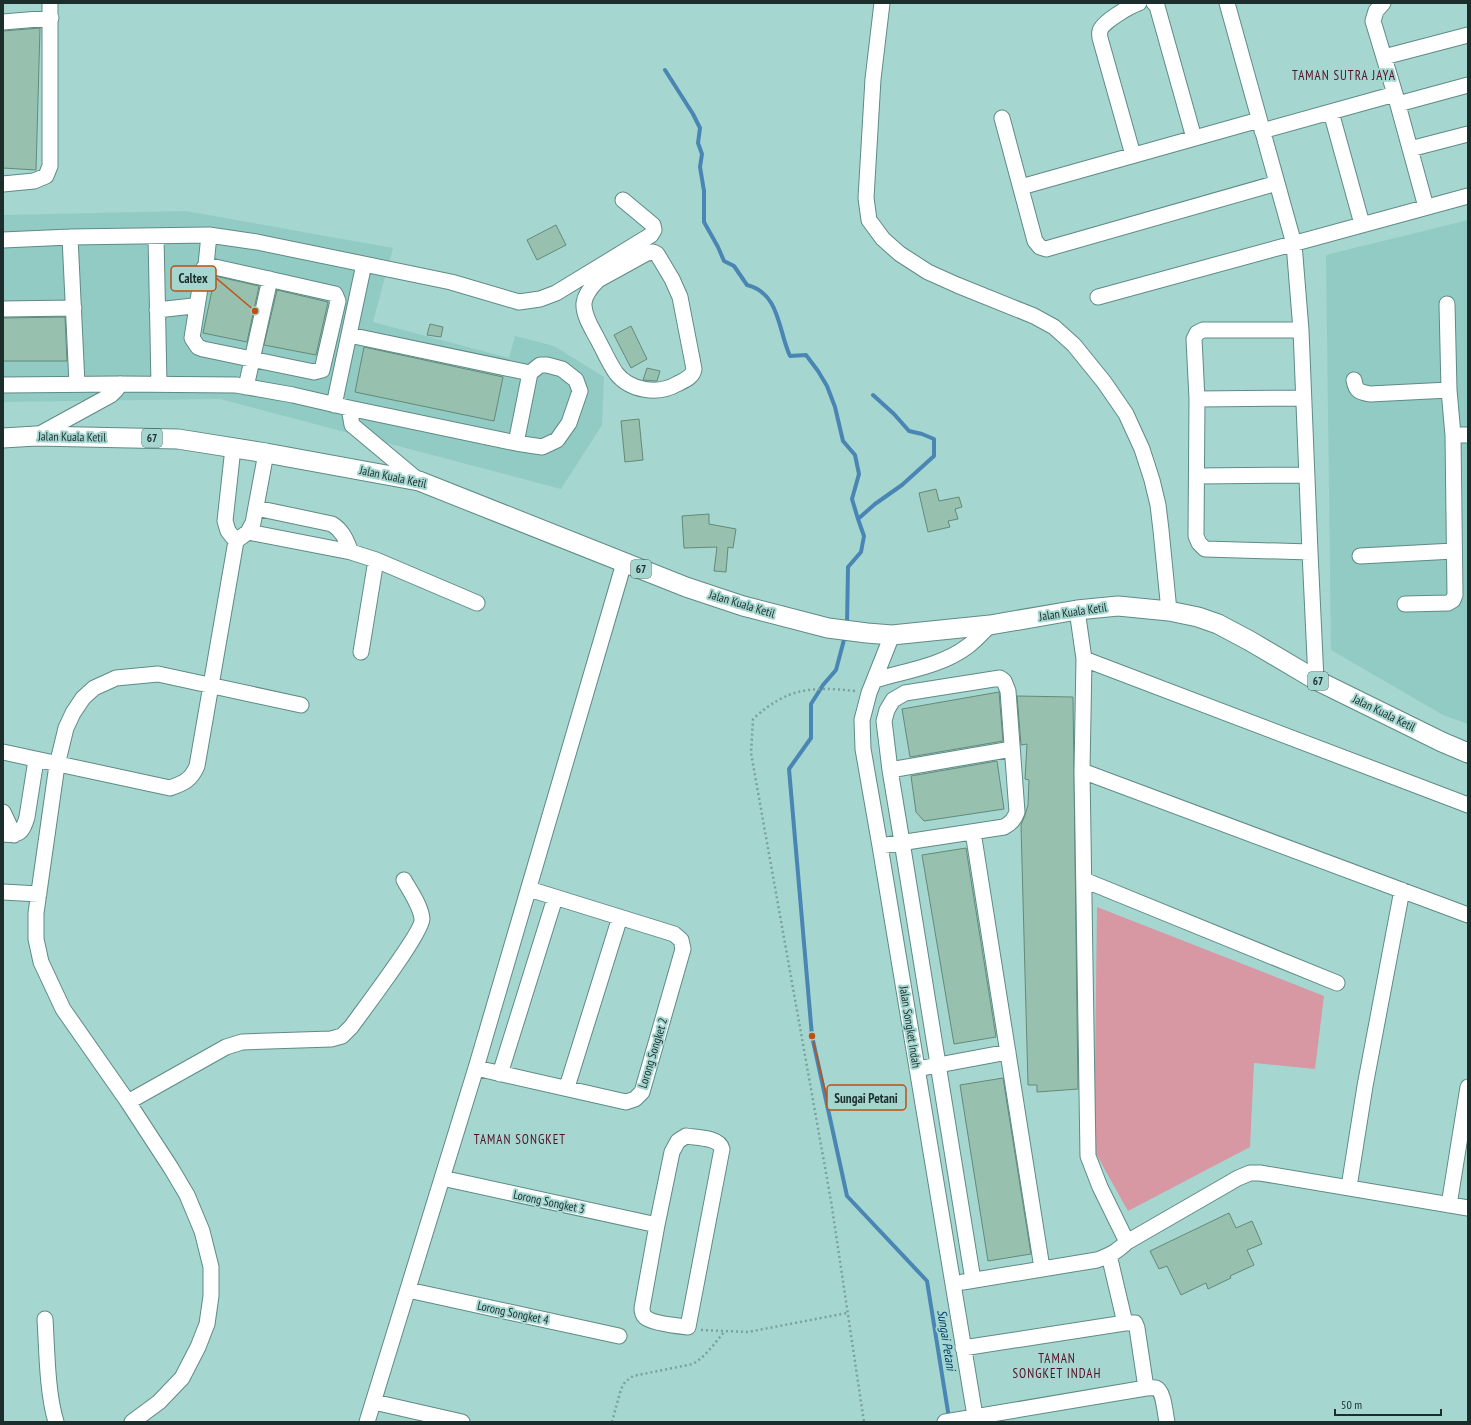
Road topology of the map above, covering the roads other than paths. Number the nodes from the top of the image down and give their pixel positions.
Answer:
1 (882, 3) edge
2 (1139, 3) edge
3 (1227, 3) edge
4 (1383, 3) edge
5 (1155, 4) edge
6 (50, 10) edge
7 (3, 22) edge
8 (1468, 35) edge
9 (1384, 57) junction
10 (1468, 85) edge
11 (1397, 99) junction
12 (1331, 112) junction
13 (1002, 118) dead end
14 (1260, 126) junction
15 (1468, 134) edge
16 (1194, 138) junction
17 (1410, 149) junction
18 (1133, 155) junction
19 (1277, 183) junction
20 (3, 184) edge
21 (1021, 187) junction
22 (1468, 196) edge
23 (623, 200) dead end
24 (1426, 207) junction
25 (1362, 224) junction
26 (209, 235) junction
27 (70, 236) junction
28 (156, 236) junction
29 (3, 240) edge
30 (1294, 244) junction
31 (364, 264) junction
32 (206, 265) junction
33 (595, 275) junction
34 (270, 279) junction
35 (1098, 296) dead end
36 (1447, 304) dead end
37 (197, 307) junction
38 (3, 308) edge
39 (74, 308) junction
40 (157, 310) junction
41 (1301, 330) junction
42 (349, 335) junction
43 (252, 359) junction
44 (530, 373) junction
45 (1354, 380) dead end
46 (77, 384) junction
47 (120, 384) junction
48 (159, 384) junction
49 (3, 385) edge
50 (246, 387) junction
51 (1449, 390) junction
52 (1303, 398) junction
53 (1197, 399) junction
54 (334, 405) junction
55 (349, 408) junction
56 (1453, 435) junction
57 (1468, 435) edge
58 (36, 436) junction
59 (3, 438) edge
60 (516, 443) junction
61 (233, 448) junction
62 (266, 453) junction
63 (1306, 475) junction
64 (1197, 476) junction
65 (419, 481) junction
66 (256, 508) junction
67 (248, 532) junction
68 (236, 541) junction
69 (1454, 551) junction
70 (351, 552) junction
71 (1310, 552) junction
72 (1360, 556) dead end
73 (376, 560) junction
74 (624, 563) junction
75 (477, 603) dead end
76 (1405, 604) dead end
77 (1077, 610) junction
78 (1169, 611) junction
79 (990, 625) junction
80 (892, 635) junction
81 (361, 652) dead end
82 (1084, 659) junction
83 (875, 680) junction
84 (1316, 680) junction
85 (211, 684) junction
86 (301, 704) dead end
87 (1012, 749) junction
88 (3, 752) edge
89 (1468, 753) edge
90 (36, 760) junction
91 (58, 765) junction
92 (890, 770) junction
93 (1082, 771) junction
94 (1468, 806) edge
95 (3, 812) edge
96 (973, 832) junction
97 (9, 834) edge
98 (902, 842) junction
99 (880, 846) junction
100 (404, 880) dead end
101 (1084, 880) junction
102 (529, 889) junction
103 (1402, 890) junction
104 (3, 892) edge
105 (39, 894) junction
106 (555, 898) junction
107 (1468, 915) edge
108 (620, 917) junction
109 (1337, 983) dead end
110 (1008, 1052) junction
111 (938, 1065) junction
112 (476, 1068) junction
113 (917, 1069) junction
114 (500, 1074) junction
115 (566, 1087) junction
116 (1468, 1088) edge
117 (128, 1102) junction
118 (442, 1178) junction
119 (1349, 1187) junction
120 (1449, 1205) junction
121 (1468, 1208) edge
122 (657, 1225) junction
123 (1127, 1242) junction
124 (1109, 1255) junction
125 (1042, 1268) junction
126 (973, 1280) junction
127 (952, 1284) junction
128 (408, 1290) junction
129 (45, 1319) dead end
130 (1124, 1323) junction
131 (619, 1336) dead end
132 (963, 1348) junction
133 (1146, 1388) junction
134 (374, 1402) junction
135 (971, 1419) edge
136 (56, 1422) edge
137 (132, 1422) edge
138 (367, 1422) edge
139 (462, 1422) edge
140 (945, 1422) edge
141 (1167, 1422) edge

1 - 78 street
2 - 18 street
3 - 14 street
4 - 9 street
5 - 16 street
6 - 7 street
6 - 20 street
8 - 9 street
9 - 11 street
10 - 11 street
11 - 12 street
11 - 17 street
12 - 14 street
12 - 25 street
13 - 21 street
14 - 16 street
14 - 19 street
15 - 17 street
16 - 18 street
17 - 24 street
18 - 21 street
19 - 21 street
19 - 30 street
22 - 24 street
23 - 33 street
24 - 25 street
25 - 30 street
26 - 28 street
26 - 31 street
26 - 32 street
27 - 28 street
27 - 29 street
27 - 39 street
28 - 40 street
30 - 35 street
30 - 41 street
31 - 33 street
31 - 42 street
32 - 34 street
32 - 37 street
33 - 33 street
34 - 43 street
34 - 43 street
36 - 51 street
37 - 40 street
37 - 43 street
38 - 39 street
39 - 46 street
40 - 48 street
41 - 52 street
41 - 53 street
42 - 44 street
42 - 54 street
43 - 50 street
44 - 60 street
44 - 60 street
45 - 51 street
46 - 47 street
46 - 49 street
47 - 48 street
47 - 58 street
48 - 50 street
50 - 54 street
51 - 56 street
52 - 53 street
52 - 63 street
53 - 64 street
54 - 55 street
55 - 60 street
55 - 65 street
56 - 57 street
56 - 69 street
58 - 59 main road, Jalan Kuala Ketil / 67
58 - 61 main road, Jalan Kuala Ketil / 67
61 - 62 main road, Jalan Kuala Ketil / 67
61 - 68 street
62 - 65 main road, Jalan Kuala Ketil / 67
62 - 66 street
63 - 64 street
63 - 71 street
64 - 71 street
65 - 74 main road, Jalan Kuala Ketil / 67
66 - 67 street
66 - 70 street
67 - 68 street
67 - 70 street
68 - 85 street
69 - 72 street
69 - 76 street
70 - 73 street
71 - 84 street
73 - 75 street
73 - 81 street
74 - 80 main road, Jalan Kuala Ketil / 67
74 - 102 street
77 - 78 main road, Jalan Kuala Ketil / 67
77 - 79 main road, Jalan Kuala Ketil / 67
77 - 82 street
78 - 84 main road, Jalan Kuala Ketil / 67
79 - 80 main road, Jalan Kuala Ketil / 67
79 - 83 street
80 - 83 street, Jalan Songket Indah
82 - 93 street
82 - 94 street
83 - 99 street, Jalan Songket Indah
84 - 89 main road, Jalan Kuala Ketil / 67
85 - 86 street
85 - 91 street
85 - 91 street
87 - 92 street
87 - 92 street
87 - 96 street
88 - 90 street
90 - 91 street
90 - 97 street
91 - 105 street
92 - 98 street
93 - 101 street
93 - 103 street
95 - 97 street
96 - 98 street
96 - 110 street
98 - 99 street
98 - 111 street
99 - 113 street, Jalan Songket Indah
100 - 117 street
101 - 109 street
101 - 123 street
102 - 106 street
102 - 112 street
103 - 107 street
103 - 119 street
104 - 105 street
105 - 117 street
106 - 108 street
106 - 114 street
108 - 115 street
108 - 115 street, Lorong Songket 2
110 - 111 street
110 - 125 street
111 - 113 street
111 - 126 street
112 - 114 street, Lorong Songket 2
112 - 118 street
113 - 127 street, Jalan Songket Indah
114 - 115 street, Lorong Songket 2
116 - 120 street
117 - 137 street
118 - 122 street, Lorong Songket 3
118 - 128 street
119 - 120 street
119 - 123 street
120 - 121 street
122 - 122 street
123 - 124 street
124 - 125 street
124 - 130 street
125 - 126 street
126 - 127 street
127 - 132 street, Jalan Songket Indah
128 - 131 street, Lorong Songket 4
128 - 134 street
129 - 136 street
130 - 132 street
130 - 133 street
132 - 135 street, Jalan Songket Indah
133 - 135 street
133 - 141 street
134 - 138 street
134 - 139 street
135 - 140 street

